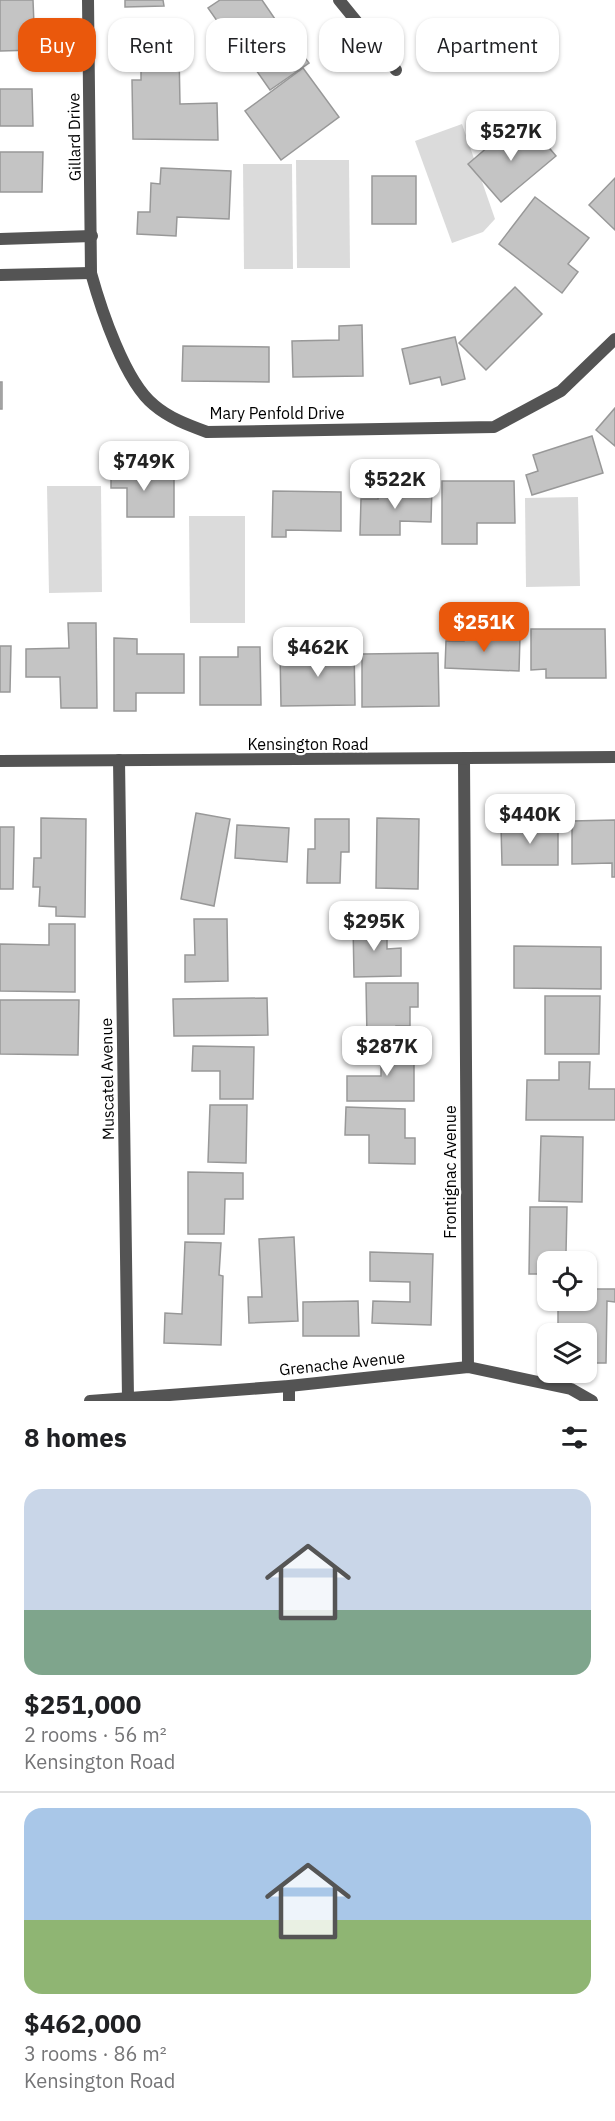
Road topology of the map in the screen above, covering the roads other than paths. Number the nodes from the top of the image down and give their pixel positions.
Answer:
1 (88, 0) edge
2 (339, 0) edge
3 (354, 18) edge
4 (92, 236) junction
5 (0, 239) edge
6 (91, 273) junction
7 (0, 275) edge
8 (615, 339) edge
9 (615, 757) edge
10 (119, 760) junction
11 (464, 760) junction
12 (0, 762) edge
13 (468, 1367) junction
14 (289, 1386) junction
15 (128, 1398) junction
16 (90, 1401) edge
17 (289, 1401) edge
18 (592, 1401) edge

1 - 4 street, Gillard Drive
2 - 3 street
4 - 5 street
4 - 6 street, Gillard Drive
6 - 7 street
6 - 8 street, Mary Penfold Drive
9 - 11 street, Kensington Road
10 - 11 street, Kensington Road
10 - 12 street, Kensington Road
10 - 15 street, Muscatel Avenue
11 - 13 street, Frontignac Avenue
13 - 14 street, Grenache Avenue
13 - 18 street, Grenache Avenue
14 - 15 street, Grenache Avenue
14 - 17 street
15 - 16 street, Grenache Avenue

